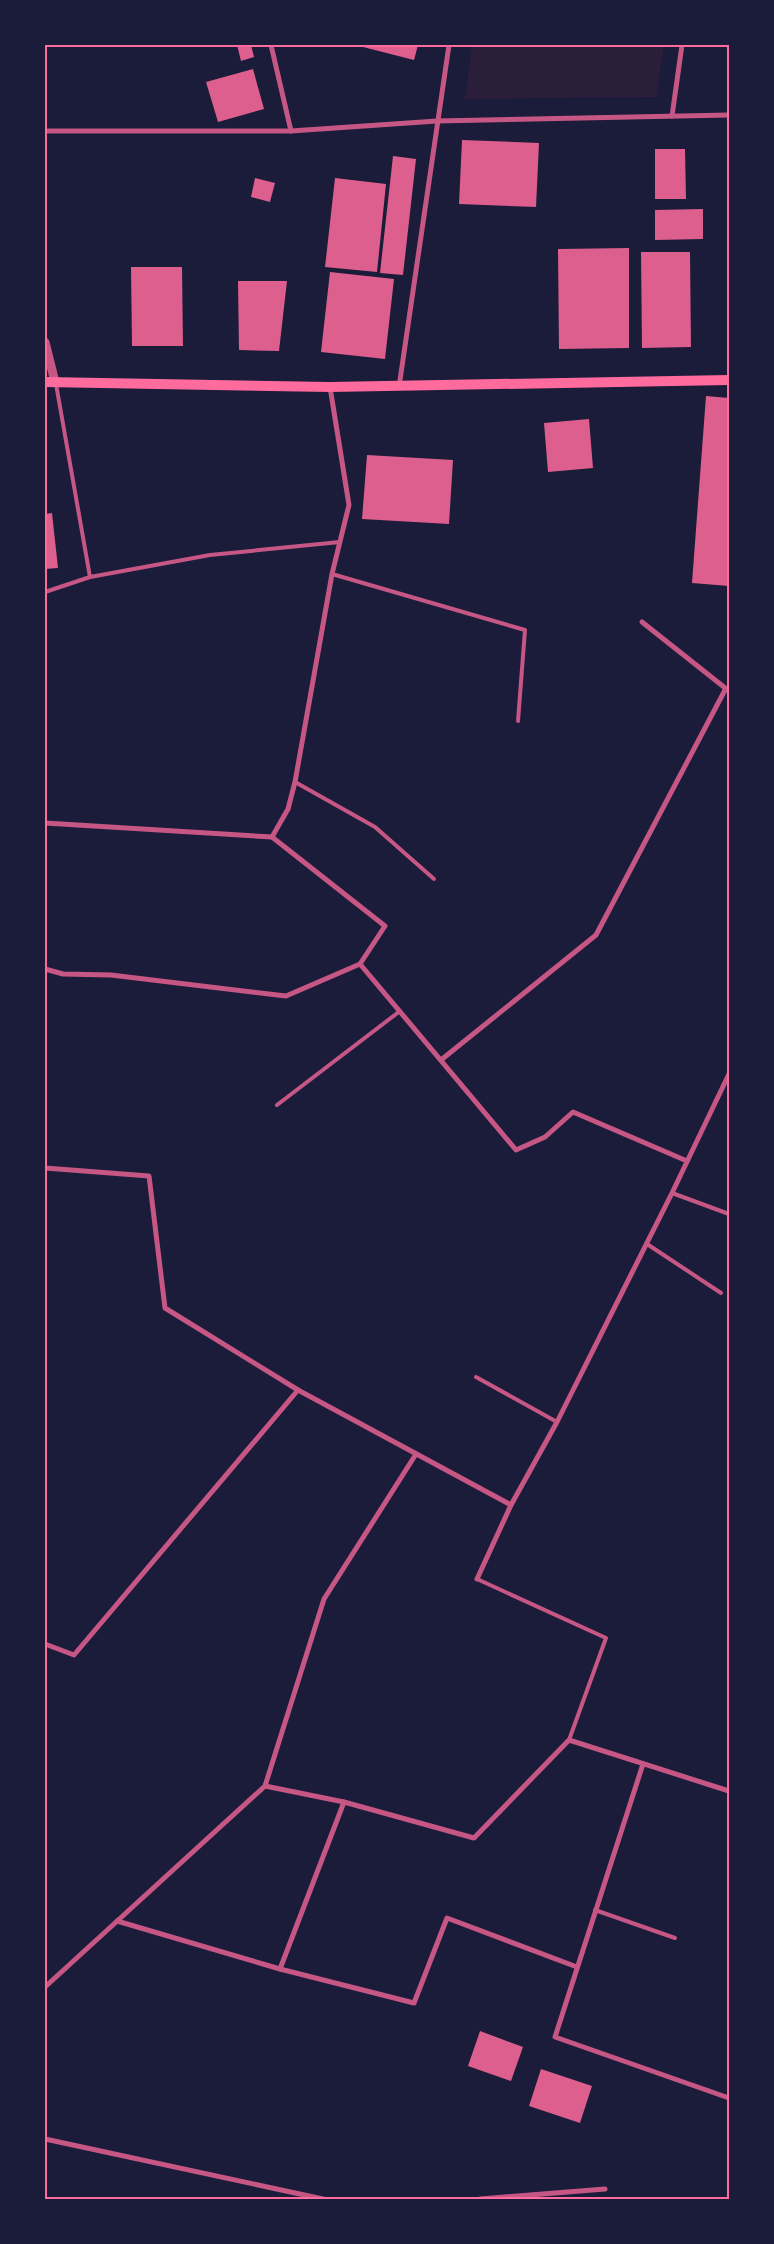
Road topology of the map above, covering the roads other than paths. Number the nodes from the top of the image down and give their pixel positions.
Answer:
1 (271, 45) edge
2 (448, 45) edge
3 (682, 45) edge
4 (729, 115) edge
5 (672, 116) junction
6 (437, 121) junction
7 (45, 130) edge
8 (291, 131) junction
9 (45, 342) edge
10 (729, 380) edge
11 (50, 382) edge
12 (330, 387) junction
13 (399, 387) junction
14 (340, 542) junction
15 (332, 574) junction
16 (90, 576) junction
17 (45, 592) edge
18 (642, 622) dead end
19 (727, 690) edge
20 (518, 721) dead end
21 (295, 782) junction
22 (45, 823) edge
23 (272, 837) junction
24 (434, 879) dead end
25 (360, 964) junction
26 (45, 969) edge
27 (400, 1012) junction
28 (441, 1060) junction
29 (729, 1074) edge
30 (727, 1084) edge
31 (276, 1104) dead end
32 (686, 1161) junction
33 (45, 1168) edge
34 (672, 1193) junction
35 (729, 1214) edge
36 (647, 1244) junction
37 (721, 1293) dead end
38 (476, 1377) dead end
39 (298, 1390) junction
40 (557, 1422) junction
41 (416, 1454) junction
42 (511, 1505) junction
43 (477, 1579) joint
44 (45, 1644) edge
45 (569, 1740) junction
46 (643, 1764) junction
47 (265, 1786) junction
48 (729, 1791) edge
49 (344, 1802) junction
50 (595, 1910) junction
51 (117, 1921) junction
52 (675, 1938) dead end
53 (577, 1967) junction
54 (280, 1969) junction
55 (45, 1986) edge
56 (729, 2098) edge
57 (45, 2139) edge
58 (605, 2189) dead end
59 (323, 2199) edge
60 (480, 2199) edge

1 - 8 street
2 - 6 street
3 - 5 street
4 - 5 street
5 - 6 street
6 - 8 street
6 - 13 street
7 - 8 street
9 - 11 street
10 - 13 main road
11 - 12 main road
11 - 16 lane
12 - 13 main road
12 - 14 street
14 - 15 street
14 - 16 lane
15 - 20 lane
15 - 21 street
16 - 17 lane
18 - 19 street
19 - 28 street
21 - 23 street
21 - 24 lane
22 - 23 street
23 - 25 street
25 - 26 street
25 - 27 street
27 - 28 street
27 - 31 lane
28 - 32 street
29 - 30 street
30 - 32 street
32 - 34 street
33 - 39 street
34 - 35 lane
34 - 36 street
36 - 37 lane
36 - 40 street
38 - 40 lane
39 - 41 street
39 - 44 street
40 - 42 street
41 - 42 street
41 - 47 street
42 - 43 street
43 - 45 lane
45 - 46 street
45 - 49 street
46 - 48 street
46 - 50 street
47 - 49 street
47 - 51 street
49 - 54 street
50 - 52 lane
50 - 53 street
51 - 54 street
51 - 55 street
53 - 54 street
53 - 56 street
57 - 59 street
58 - 60 street

